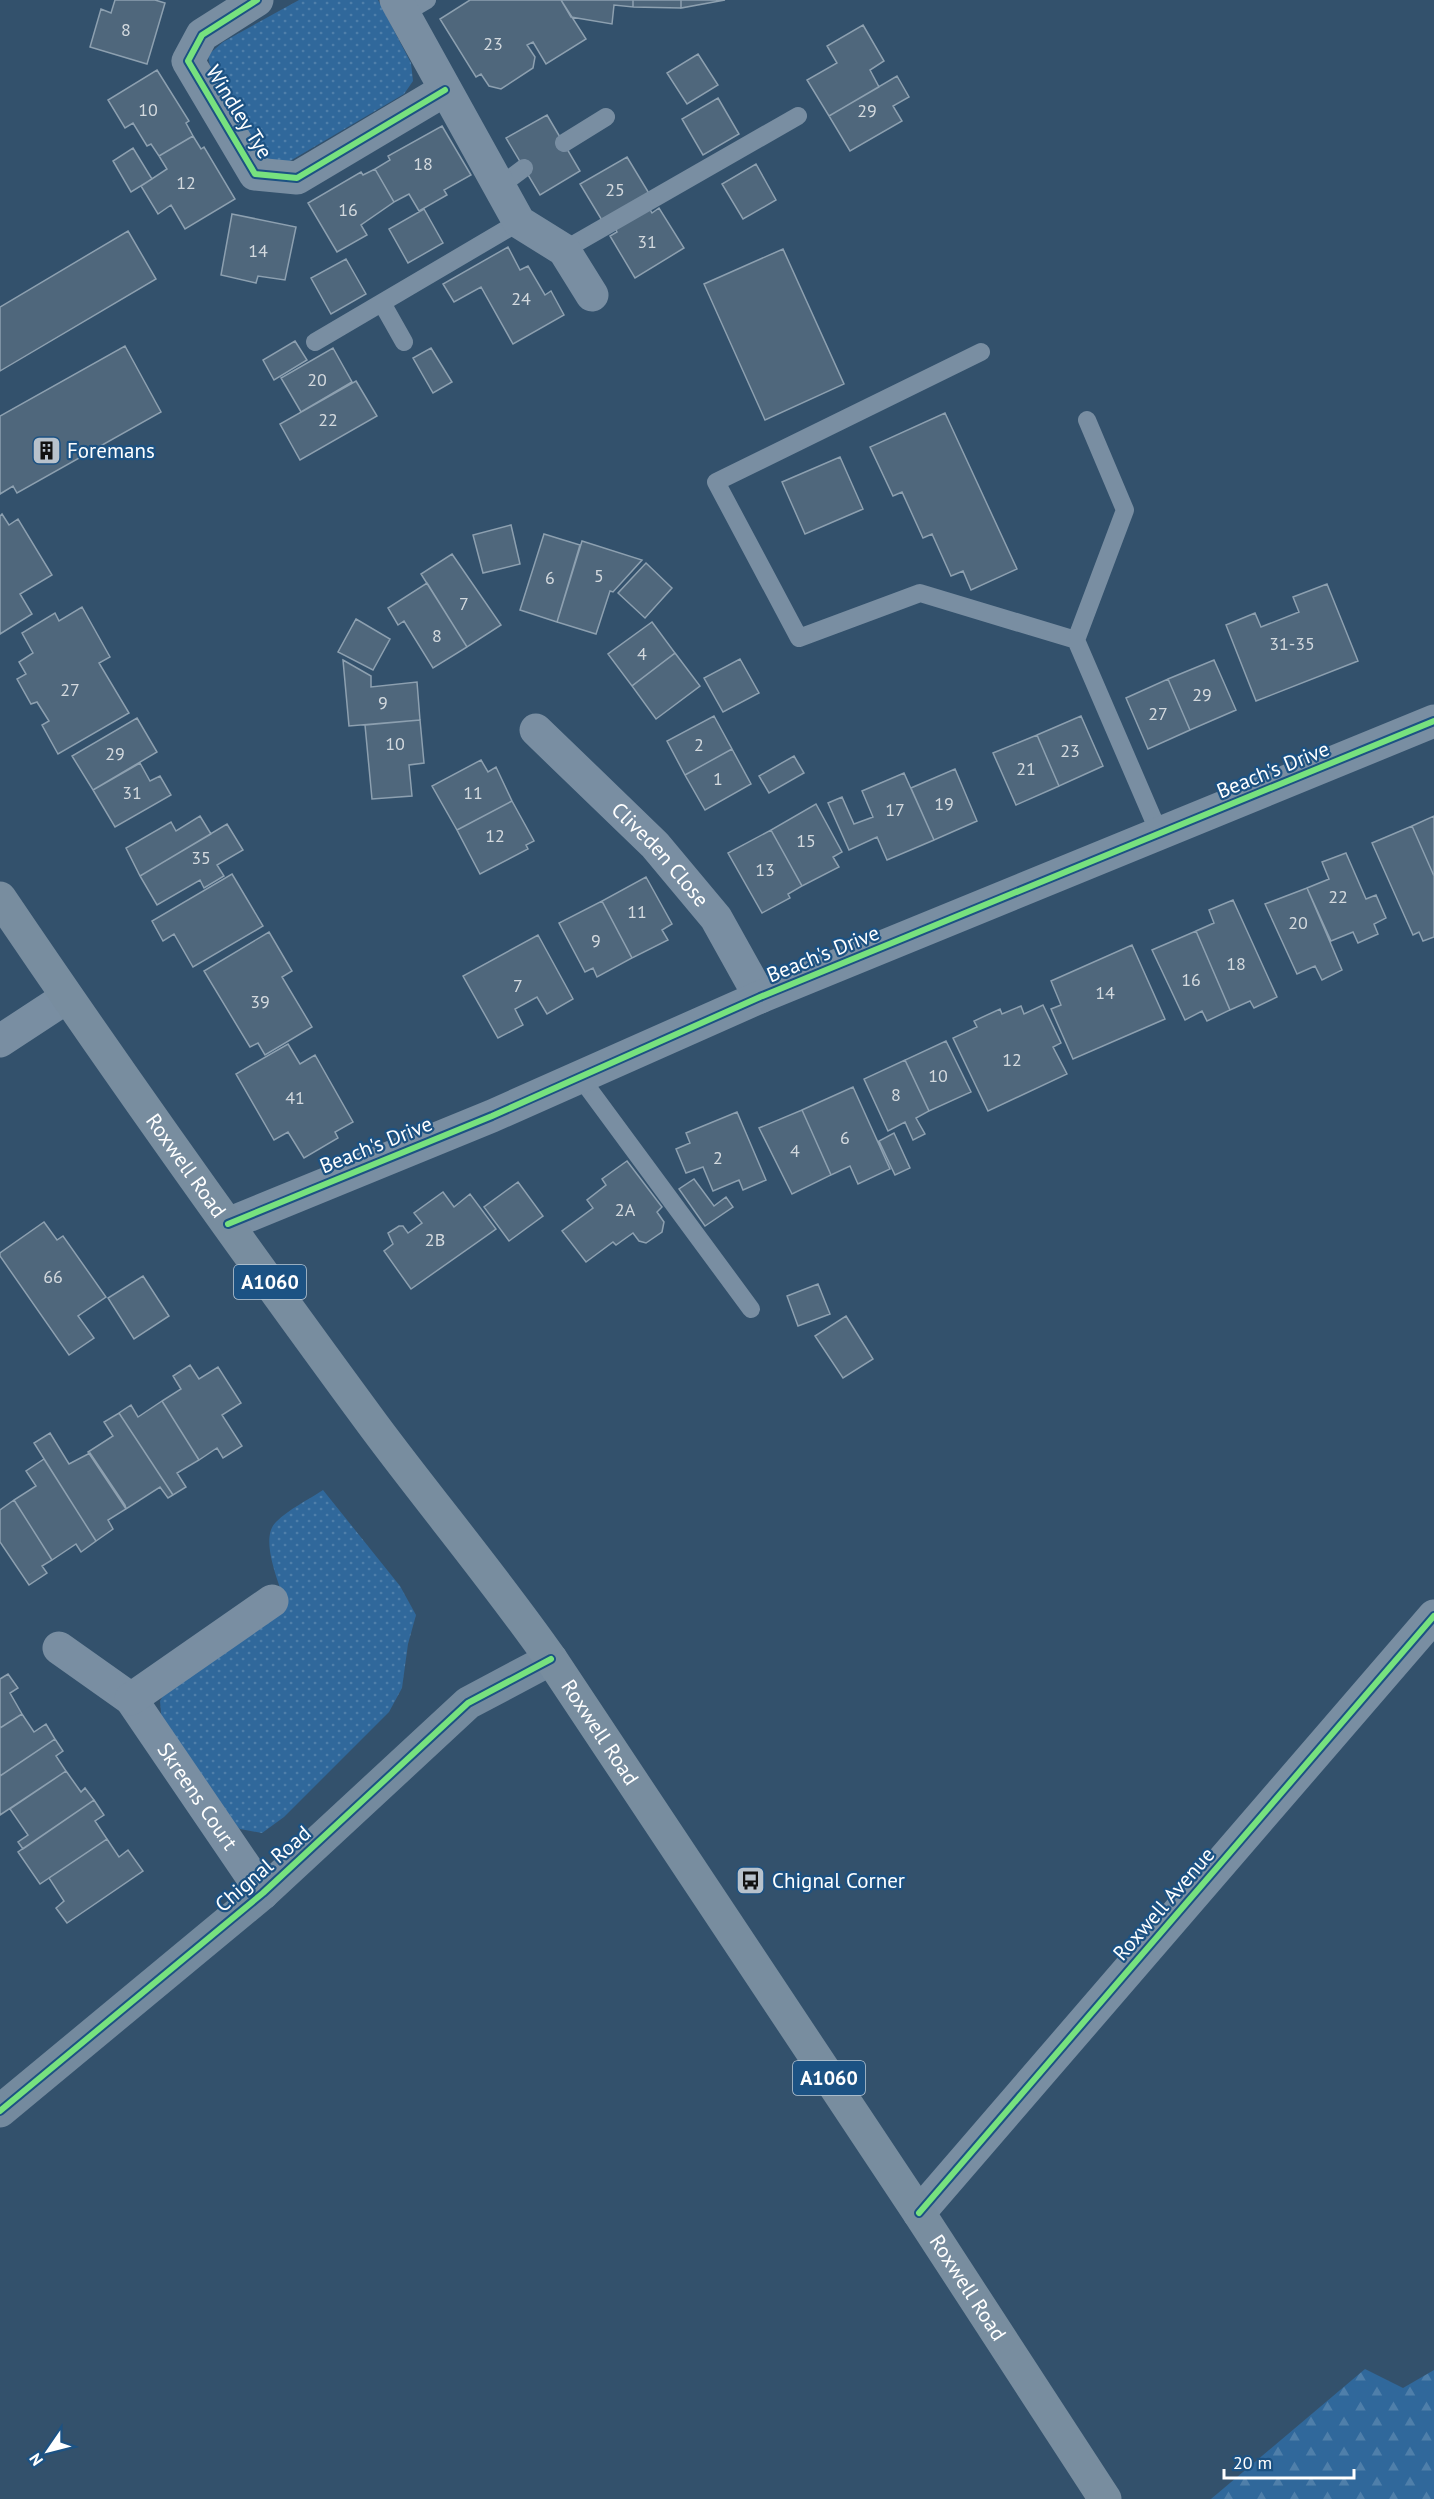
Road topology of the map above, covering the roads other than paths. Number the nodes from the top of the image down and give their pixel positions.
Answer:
1 (257, 0) edge
2 (408, 5) edge
3 (445, 90) junction
4 (798, 116) dead end
5 (606, 117) dead end
6 (564, 143) dead end
7 (519, 222) junction
8 (564, 250) junction
9 (592, 295) dead end
10 (382, 303) junction
11 (315, 342) dead end
12 (405, 342) dead end
13 (981, 352) dead end
14 (1088, 420) dead end
15 (1076, 640) junction
16 (1434, 721) edge
17 (536, 730) dead end
18 (1160, 835) junction
19 (0, 898) edge
20 (67, 997) junction
21 (760, 997) junction
22 (0, 1041) edge
23 (580, 1077) junction
24 (228, 1224) junction
25 (751, 1309) dead end
26 (272, 1601) dead end
27 (1434, 1616) edge
28 (59, 1648) dead end
29 (551, 1659) junction
30 (131, 1699) junction
31 (263, 1893) junction
32 (0, 2110) edge
33 (919, 2213) junction
34 (1105, 2499) edge

1 - 3 street, Windley Tye
2 - 3 street
3 - 7 street
4 - 8 lane
5 - 6 lane
7 - 8 street
7 - 10 lane
8 - 9 street
10 - 11 lane
10 - 12 lane
13 - 15 lane
14 - 15 lane
15 - 18 lane
16 - 18 street, Beach's Drive
17 - 21 street, Cliveden Close
18 - 21 street, Beach's Drive
19 - 20 main road, Roxwell Road / A1060
20 - 22 street
20 - 24 main road, Roxwell Road / A1060
21 - 23 street, Beach's Drive
23 - 24 street, Beach's Drive
23 - 25 lane
24 - 29 main road, Roxwell Road / A1060
26 - 30 street
27 - 33 street, Roxwell Avenue
28 - 30 street, Skreens Court
29 - 31 street, Chignal Road
29 - 33 main road, Roxwell Road / A1060
30 - 31 street, Skreens Court
31 - 32 street, Chignal Road
33 - 34 main road, Roxwell Road / A1060

